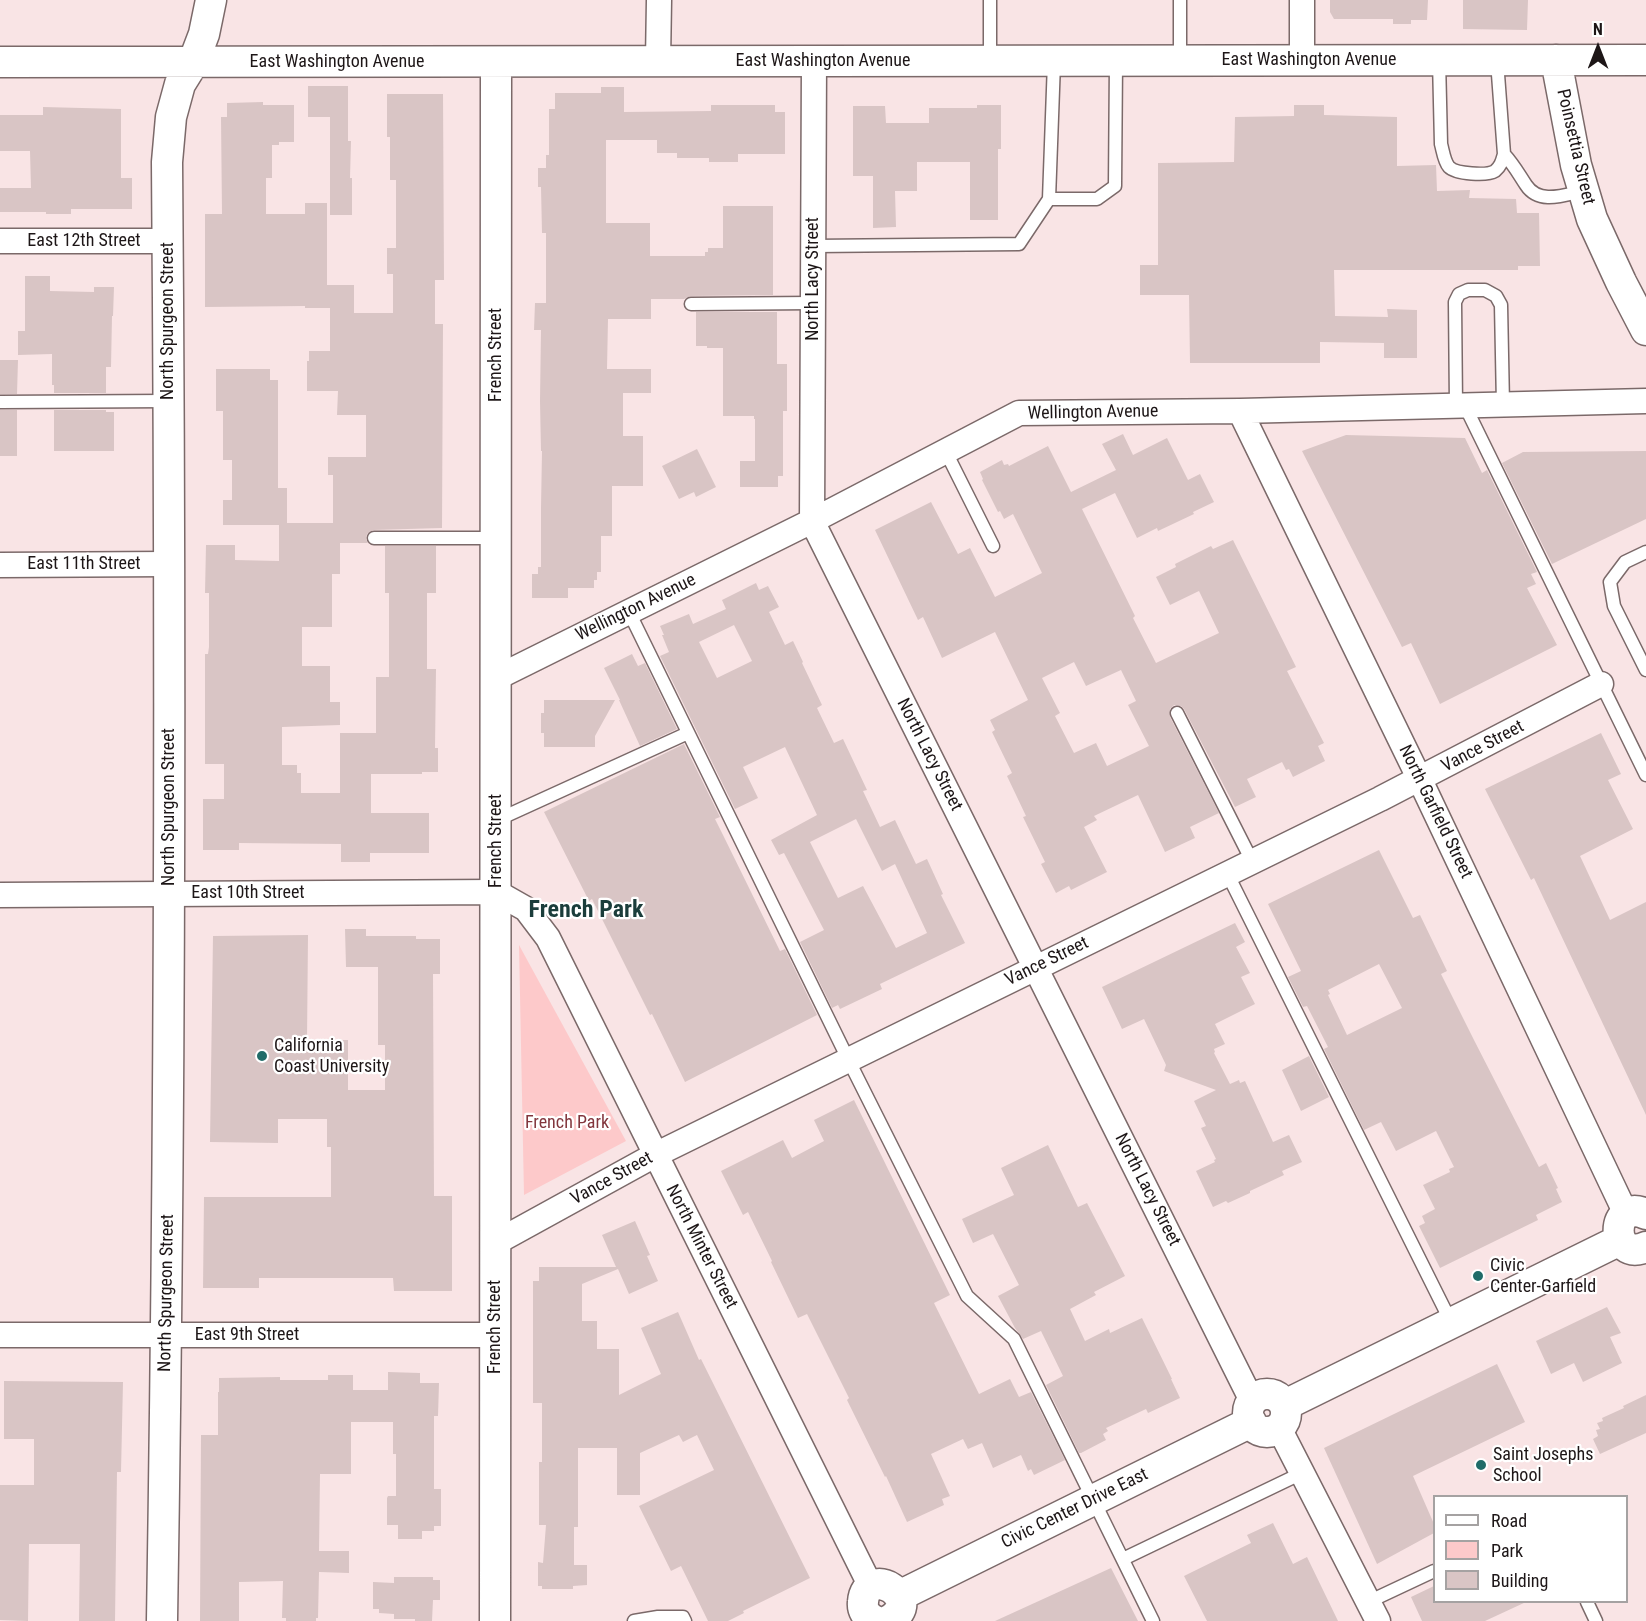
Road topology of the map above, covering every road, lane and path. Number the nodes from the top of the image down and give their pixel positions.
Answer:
1 (210, 0) edge
2 (659, 0) edge
3 (990, 0) edge
4 (1180, 0) edge
5 (1302, 0) edge
6 (1302, 60) junction
7 (1439, 60) junction
8 (1497, 60) junction
9 (1556, 60) junction
10 (1646, 60) edge
11 (658, 61) junction
12 (814, 61) junction
13 (990, 61) junction
14 (1054, 61) junction
15 (1116, 61) junction
16 (1180, 61) junction
17 (0, 62) edge
18 (496, 62) junction
19 (193, 63) junction
20 (1504, 154) junction
21 (1584, 191) junction
22 (1049, 199) junction
23 (0, 241) edge
24 (167, 242) junction
25 (813, 246) junction
26 (813, 303) junction
27 (691, 304) dead end
28 (1646, 330) edge
29 (168, 401) junction
30 (1646, 401) edge
31 (0, 402) edge
32 (1503, 405) junction
33 (1460, 406) junction
34 (1240, 411) junction
35 (946, 452) junction
36 (812, 521) junction
37 (374, 538) dead end
38 (496, 538) junction
39 (993, 546) dead end
40 (1646, 552) edge
41 (168, 564) junction
42 (0, 565) edge
43 (629, 612) junction
44 (1646, 670) edge
45 (495, 678) junction
46 (1601, 684) junction
47 (1177, 713) dead end
48 (688, 733) junction
49 (1646, 775) edge
50 (1420, 780) junction
51 (495, 820) junction
52 (1253, 862) junction
53 (1228, 875) junction
54 (495, 892) junction
55 (170, 894) junction
56 (0, 895) edge
57 (1036, 968) junction
58 (849, 1060) junction
59 (655, 1155) junction
60 (1638, 1236) edge
61 (495, 1243) junction
62 (1452, 1323) junction
63 (0, 1335) edge
64 (166, 1335) junction
65 (495, 1335) junction
66 (1267, 1414) junction
67 (1302, 1473) junction
68 (1094, 1500) junction
69 (1123, 1559) junction
70 (1433, 1572) edge
71 (1587, 1603) edge
72 (1373, 1612) edge
73 (878, 1613) edge
74 (162, 1621) edge
75 (495, 1621) edge
76 (634, 1621) edge
77 (685, 1621) edge
78 (1153, 1621) edge
79 (1596, 1621) edge

1 - 19 street, North Spurgeon Street
2 - 11 street
3 - 13 lane
4 - 16 lane
5 - 6 street
6 - 7 street, East Washington Avenue
6 - 16 street, East Washington Avenue
7 - 8 street, East Washington Avenue
7 - 20 lane
8 - 9 street, East Washington Avenue
8 - 20 lane
9 - 10 street, East Washington Avenue
9 - 21 street, Poinsettia Street
11 - 12 street, East Washington Avenue
11 - 18 street, East Washington Avenue
12 - 13 street, East Washington Avenue
12 - 25 street, North Lacy Street
13 - 14 street, East Washington Avenue
14 - 15 street, East Washington Avenue
14 - 22 lane
15 - 16 street, East Washington Avenue
15 - 22 lane
17 - 19 street, East Washington Avenue
18 - 19 street, East Washington Avenue
18 - 38 street, French Street
19 - 24 street, North Spurgeon Street
20 - 21 lane
21 - 28 street, Poinsettia Street
22 - 25 lane
23 - 24 street, East 12th Street
24 - 29 street, North Spurgeon Street
25 - 26 street, North Lacy Street
26 - 27 lane
26 - 36 street, North Lacy Street
29 - 31 lane
29 - 41 street, North Spurgeon Street
30 - 32 street, Wellington Avenue
32 - 33 street, Wellington Avenue
32 - 33 lane
33 - 34 street, Wellington Avenue
33 - 46 lane
34 - 35 street, Wellington Avenue
34 - 50 street, North Garfield Street
35 - 36 street, Wellington Avenue
35 - 39 lane
36 - 43 street, Wellington Avenue
36 - 57 street, North Lacy Street
37 - 38 lane
38 - 45 street, French Street
40 - 44 lane
41 - 42 street, East 11th Street
41 - 55 street, North Spurgeon Street
43 - 45 street, Wellington Avenue
43 - 48 lane
45 - 51 street, French Street
46 - 49 lane
46 - 50 street, Vance Street
47 - 52 lane
48 - 51 lane
48 - 58 lane
50 - 52 street, Vance Street
50 - 60 street, North Garfield Street
51 - 54 street, French Street
52 - 53 street, Vance Street
53 - 57 street, Vance Street
53 - 62 lane
54 - 55 street, East 10th Street
54 - 59 street, North Minter Street
54 - 61 street, French Street
55 - 56 street, East 10th Street
55 - 64 street, North Spurgeon Street
57 - 58 street, Vance Street
57 - 66 street, North Lacy Street
58 - 59 street, Vance Street
58 - 68 lane
59 - 61 street, Vance Street
59 - 73 street, North Minter Street
60 - 62 street, Civic Center Drive East
61 - 65 street, French Street
62 - 66 street, Civic Center Drive East
63 - 64 street, East 9th Street
64 - 65 street, East 9th Street
64 - 74 street, North Spurgeon Street
65 - 75 street, French Street
66 - 67 street, North Lacy Street
66 - 68 street, Civic Center Drive East
67 - 69 lane
67 - 72 street, North Lacy Street
68 - 69 lane
68 - 73 street, Civic Center Drive East
69 - 78 lane
70 - 72 lane
71 - 79 lane
76 - 77 lane

